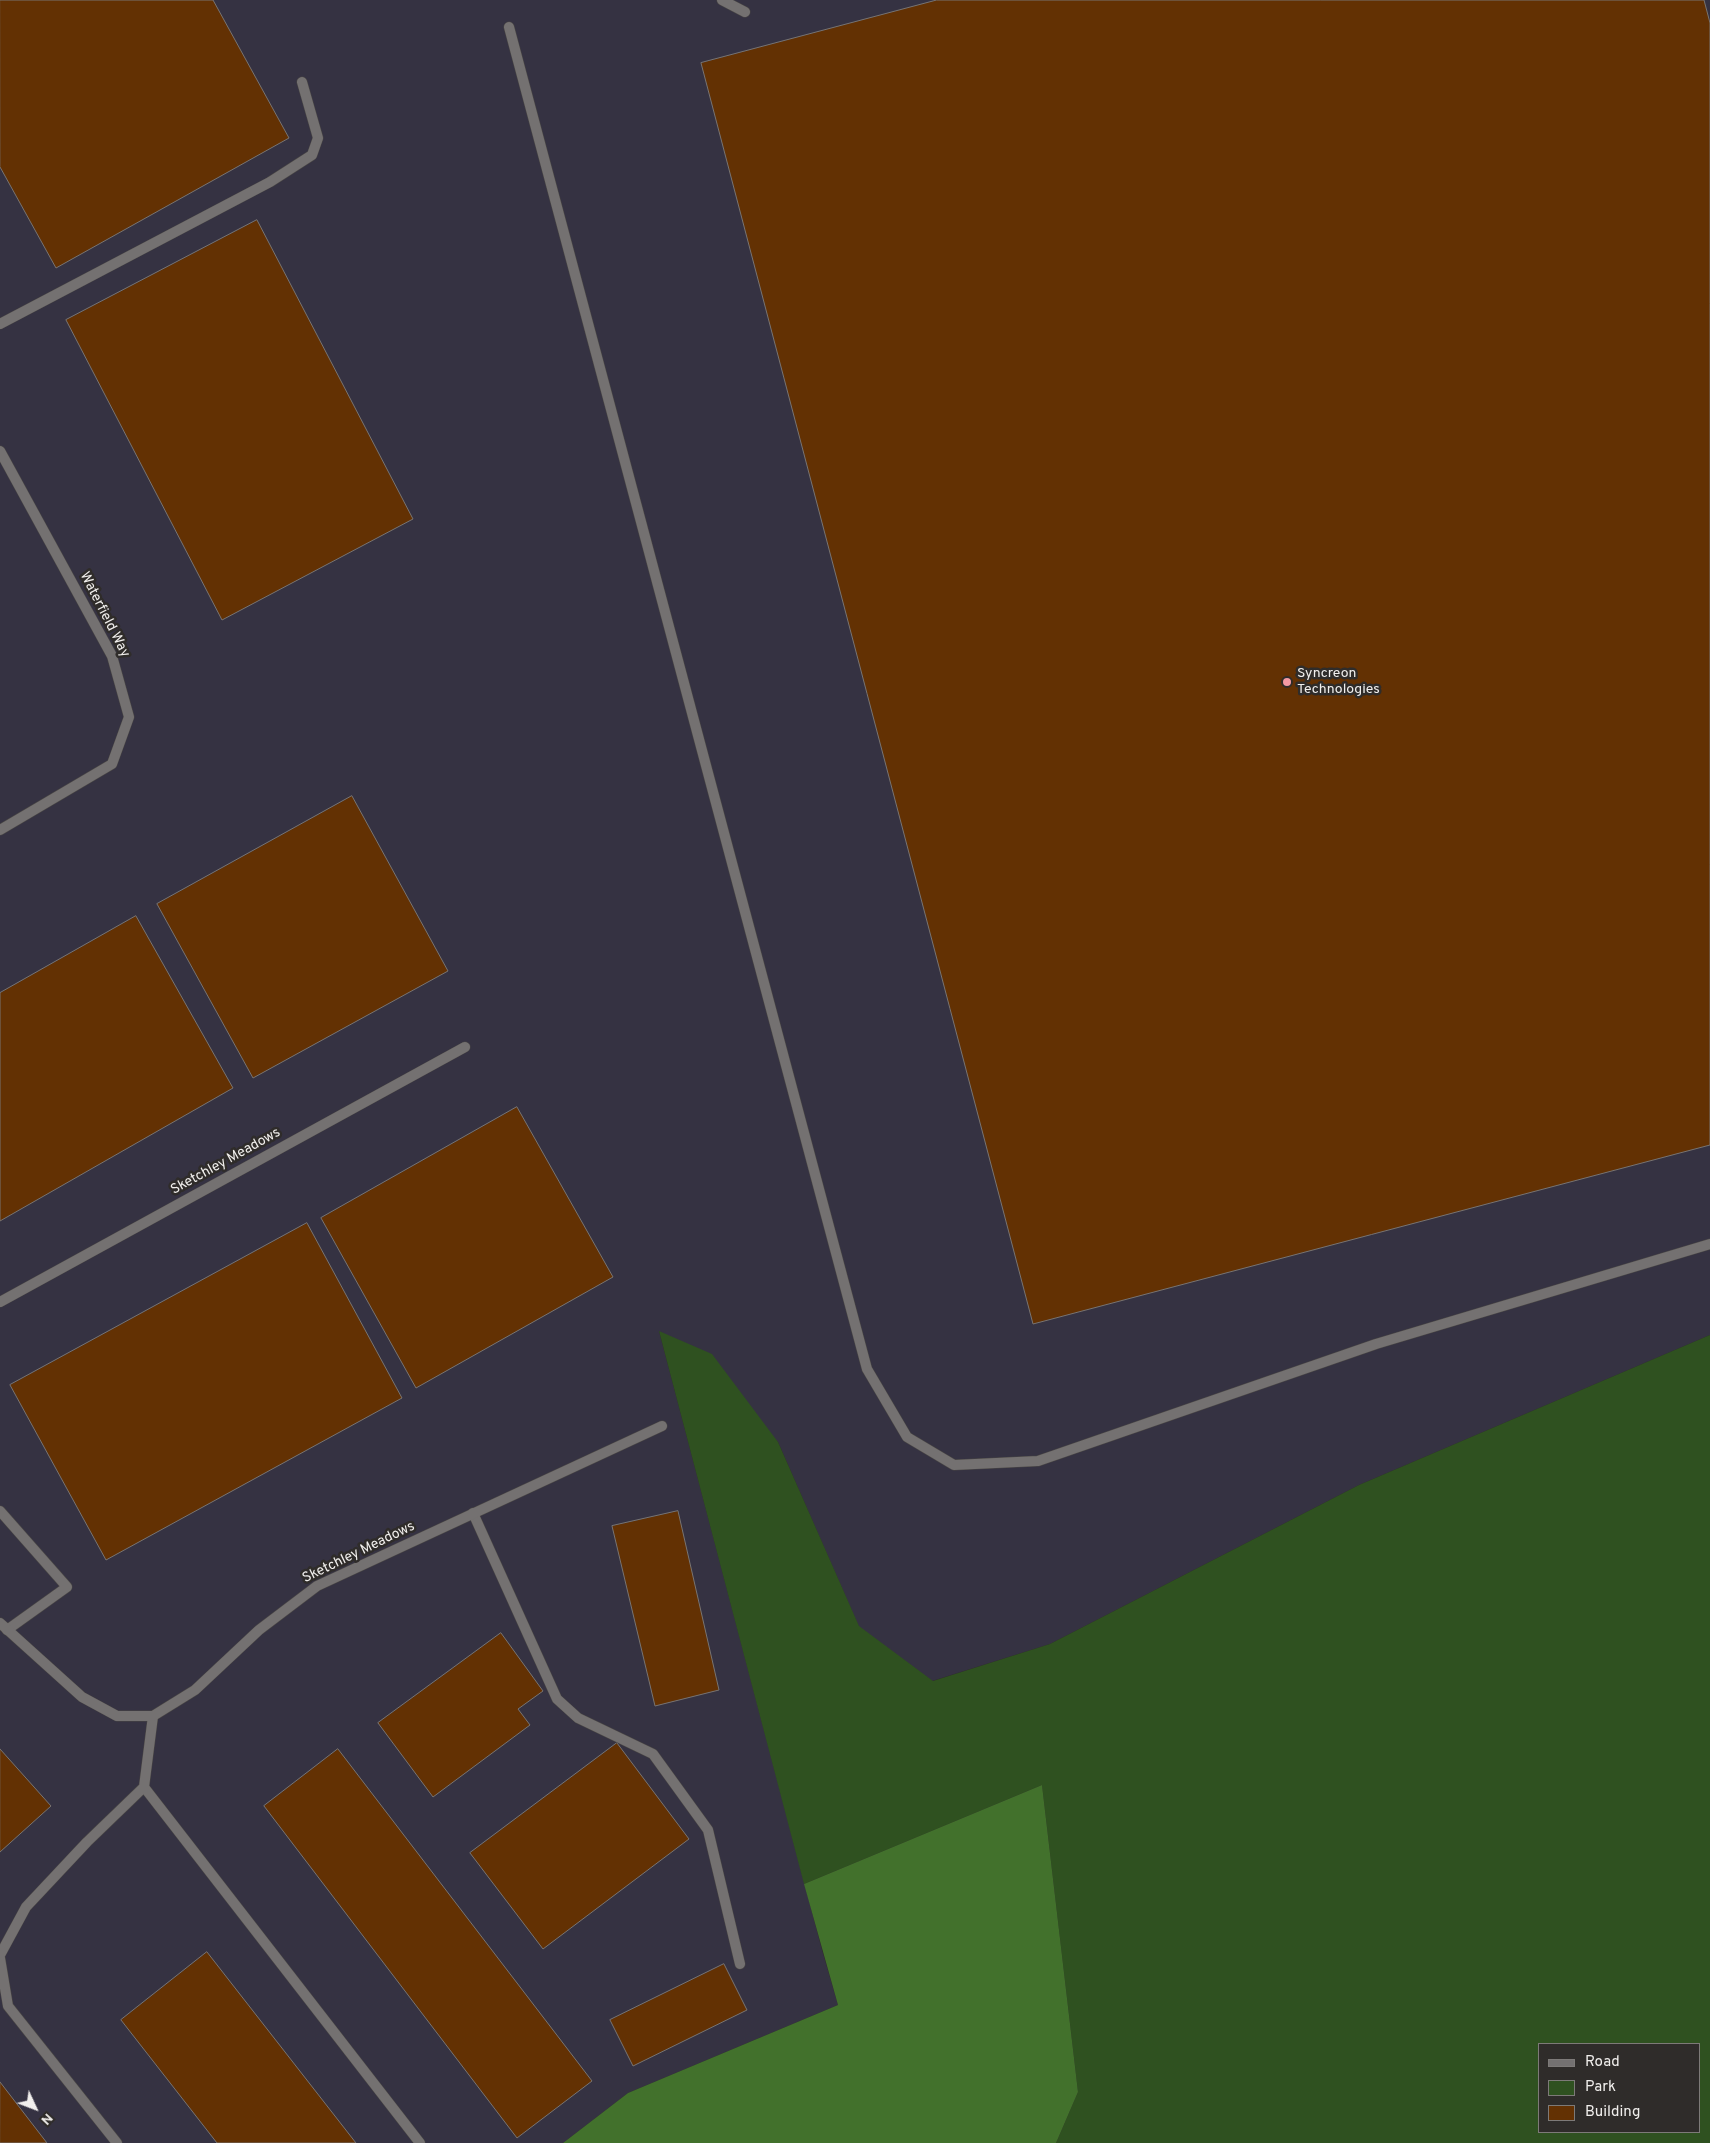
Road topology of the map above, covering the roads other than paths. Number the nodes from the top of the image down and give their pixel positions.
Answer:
1 (722, 0) edge
2 (746, 12) dead end
3 (509, 27) dead end
4 (302, 82) dead end
5 (0, 324) edge
6 (0, 451) edge
7 (0, 830) edge
8 (465, 1047) dead end
9 (1710, 1244) edge
10 (0, 1302) edge
11 (662, 1426) dead end
12 (0, 1511) edge
13 (472, 1513) junction
14 (4, 1627) edge
15 (153, 1716) junction
16 (144, 1787) junction
17 (0, 1957) edge
18 (740, 1964) dead end
19 (117, 2143) edge
20 (420, 2143) edge

1 - 2 street
3 - 9 street
4 - 5 street
6 - 7 street, Waterfield Way
8 - 10 street, Sketchley Meadows
11 - 13 street, Sketchley Meadows
12 - 14 street
13 - 15 street, Sketchley Meadows
13 - 18 street
14 - 15 street
15 - 16 street
16 - 17 street
16 - 20 street
17 - 19 street

